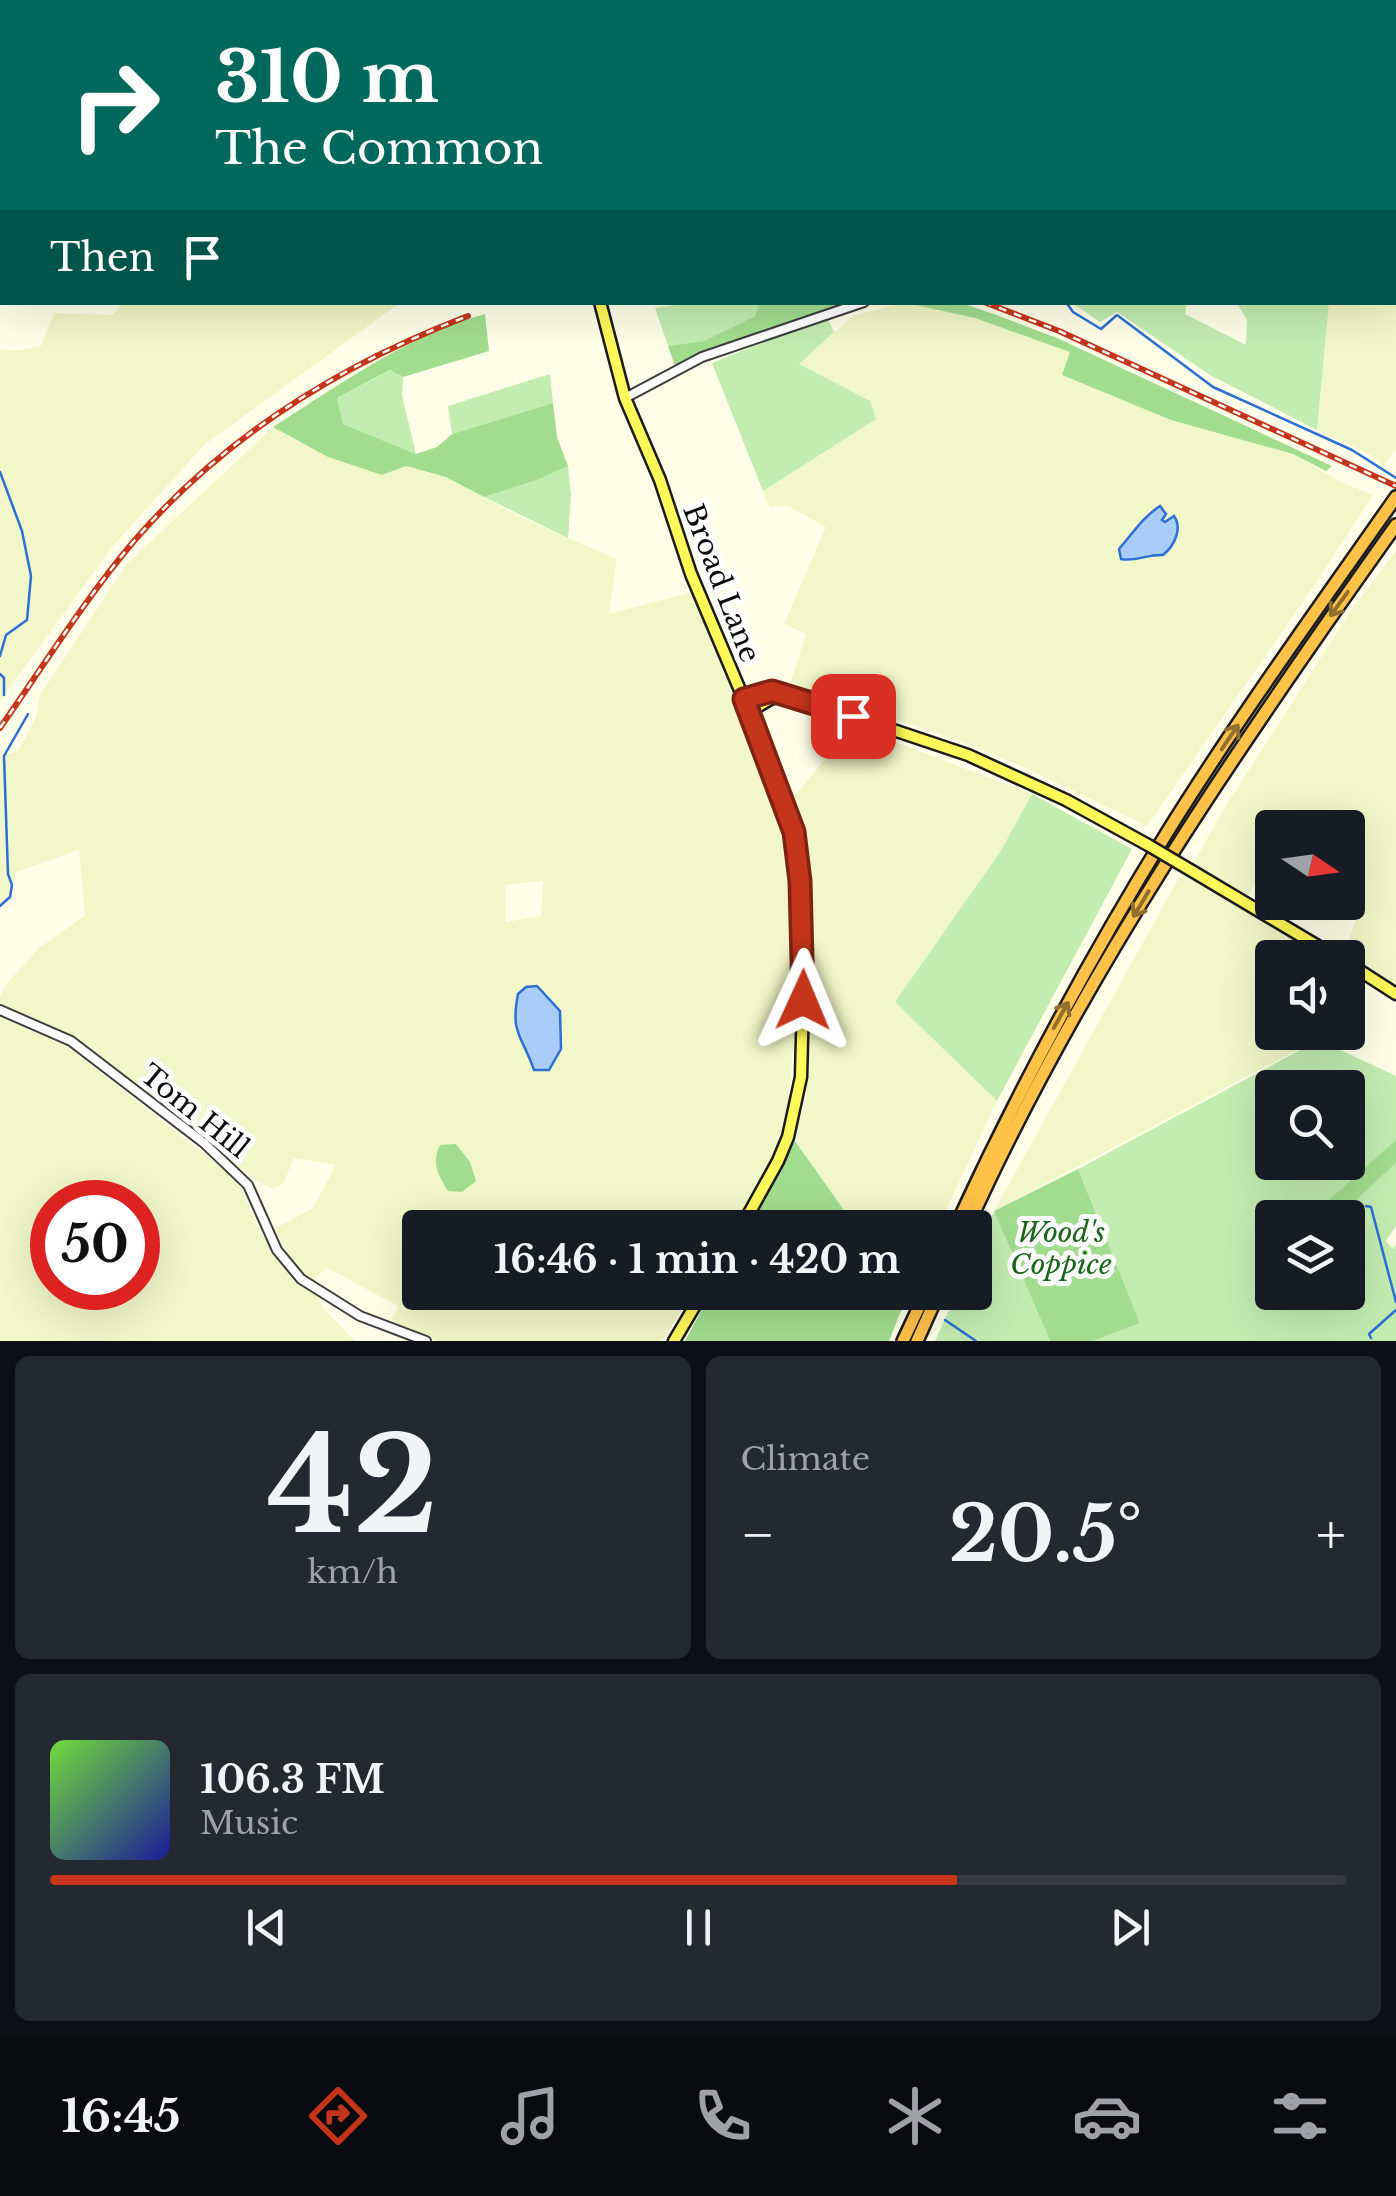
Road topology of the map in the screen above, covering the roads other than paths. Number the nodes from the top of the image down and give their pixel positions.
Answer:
1 (601, 305) edge
2 (855, 305) edge
3 (625, 398) junction
4 (1393, 502) edge
5 (1396, 525) edge
6 (744, 699) junction
7 (805, 702) junction
8 (749, 712) junction
9 (1308, 940) edge
10 (1365, 974) edge
11 (1396, 994) edge
12 (0, 1010) edge
13 (751, 1210) edge
14 (965, 1210) edge
15 (976, 1210) edge
16 (692, 1310) edge
17 (918, 1310) edge
18 (930, 1310) edge
19 (426, 1341) edge
20 (674, 1341) edge
21 (903, 1341) edge
22 (917, 1341) edge

1 - 3 main road, Broad Lane
2 - 3 street
3 - 6 main road, Broad Lane
14 -> 4 highway
5 -> 15 highway
6 - 7 main road
6 - 8 main road, Broad Lane
7 - 8 main road
7 - 9 main road, bridge
8 - 13 main road, Broad Lane
10 - 11 main road
12 - 19 street, Tom Hill
16 - 20 main road
17 - 21 highway
18 - 22 highway

